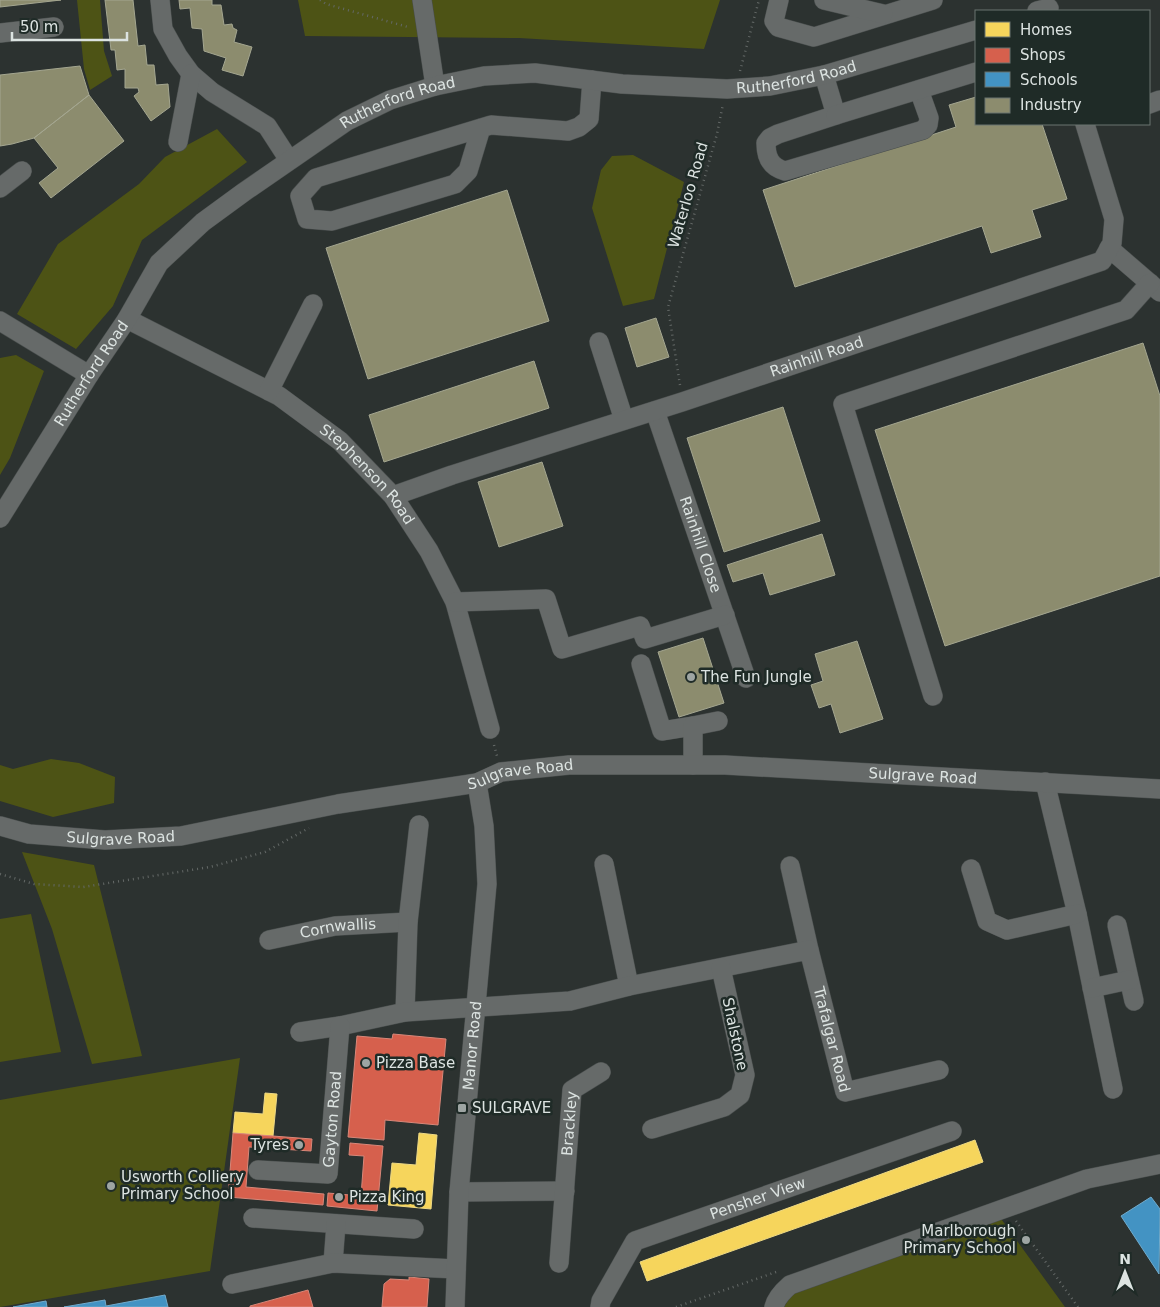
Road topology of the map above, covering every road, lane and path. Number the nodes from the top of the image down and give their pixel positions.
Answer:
1 (160, 0) edge
2 (320, 0) edge
3 (422, 0) edge
4 (759, 0) edge
5 (779, 0) edge
6 (824, 0) edge
7 (933, 0) edge
8 (884, 15) junction
9 (54, 27) dead end
10 (975, 30) edge
11 (427, 32) junction
12 (0, 33) edge
13 (975, 72) edge
14 (191, 74) junction
15 (824, 75) junction
16 (592, 80) junction
17 (435, 86) junction
18 (727, 89) junction
19 (919, 90) junction
20 (836, 115) junction
21 (1087, 125) edge
22 (481, 128) junction
23 (178, 142) dead end
24 (289, 160) junction
25 (22, 171) dead end
26 (0, 188) edge
27 (1109, 248) junction
28 (1155, 288) edge
29 (313, 304) dead end
30 (127, 319) junction
31 (0, 321) edge
32 (599, 342) dead end
33 (89, 375) junction
34 (269, 391) junction
35 (682, 402) junction
36 (655, 411) junction
37 (624, 420) junction
38 (393, 496) junction
39 (0, 518) edge
40 (455, 602) junction
41 (725, 615) junction
42 (641, 664) dead end
43 (746, 678) dead end
44 (933, 696) dead end
45 (718, 721) dead end
46 (693, 726) junction
47 (490, 729) joint
48 (693, 765) junction
49 (501, 772) junction
50 (1045, 782) junction
51 (477, 784) junction
52 (1160, 790) edge
53 (316, 824) dead end
54 (0, 826) edge
55 (419, 826) dead end
56 (604, 864) dead end
57 (790, 866) dead end
58 (971, 869) dead end
59 (0, 874) edge
60 (1077, 914) junction
61 (408, 922) junction
62 (1117, 924) dead end
63 (269, 940) dead end
64 (809, 950) junction
65 (722, 968) junction
66 (1130, 980) junction
67 (629, 986) junction
68 (1092, 988) junction
69 (1134, 1001) dead end
70 (476, 1008) junction
71 (406, 1012) junction
72 (340, 1026) junction
73 (300, 1032) dead end
74 (939, 1070) dead end
75 (602, 1072) dead end
76 (1113, 1089) dead end
77 (652, 1129) dead end
78 (952, 1131) dead end
79 (1160, 1164) edge
80 (258, 1170) dead end
81 (565, 1191) junction
82 (459, 1192) junction
83 (1007, 1208) junction
84 (253, 1218) dead end
85 (336, 1224) junction
86 (414, 1229) dead end
87 (333, 1263) junction
88 (559, 1263) dead end
89 (456, 1269) junction
90 (232, 1284) dead end
91 (455, 1307) edge
92 (600, 1307) edge
93 (774, 1307) edge
94 (1078, 1307) edge

1 - 14 street
2 - 11 path
3 - 11 street
4 - 18 path, Waterloo Road
5 - 8 street
6 - 8 street
7 - 8 street
9 - 12 street
10 - 15 street, Rutherford Road
11 - 17 street
13 - 19 street
14 - 23 street
14 - 24 street
15 - 18 street, Rutherford Road
15 - 20 street
16 - 17 street, Rutherford Road
16 - 18 street, Rutherford Road
16 - 22 street
17 - 24 street, Rutherford Road
18 - 35 path, Waterloo Road
19 - 20 street
19 - 20 street
21 - 27 street
22 - 22 street
24 - 30 street, Rutherford Road
25 - 26 street
27 - 28 street
27 - 35 street, Rainhill Road
28 - 44 street
29 - 34 street
30 - 33 street, Rutherford Road
30 - 34 street, Stephenson Road
31 - 33 street
32 - 37 street
33 - 39 street, Rutherford Road
34 - 38 street, Stephenson Road
35 - 36 street, Rainhill Road
36 - 37 street, Rainhill Road
36 - 41 street, Rainhill Close
37 - 38 street, Rainhill Road
38 - 40 street, Stephenson Road
40 - 41 street
40 - 47 street, Stephenson Road
41 - 43 street, Rainhill Close
42 - 46 street
45 - 46 street
46 - 48 street
47 - 49 path
48 - 49 street, Sulgrave Road
48 - 50 street, Sulgrave Road
49 - 51 street, Sulgrave Road
50 - 52 street, Sulgrave Road
50 - 60 street
51 - 54 street, Sulgrave Road
51 - 70 street, Manor Road
53 - 59 path
55 - 61 street
56 - 67 street
57 - 64 street, Trafalgar Road
58 - 60 street
60 - 68 street
61 - 63 street, Cornwallis
61 - 71 street
62 - 66 street
64 - 65 street
64 - 74 street, Trafalgar Road
65 - 67 street
65 - 77 street, Shalstone
66 - 68 street
66 - 69 street
67 - 70 street
68 - 76 street
70 - 71 street
70 - 82 street, Manor Road
71 - 72 street
72 - 73 street
72 - 80 street, Gayton Road
75 - 81 street, Brackley
78 - 92 street, Pensher View
79 - 83 street
81 - 82 street
81 - 88 street, Brackley
82 - 89 street, Manor Road
83 - 93 street
83 - 94 path
84 - 85 street
85 - 86 street
85 - 87 street
87 - 89 street
87 - 90 street
89 - 91 street, Manor Road

